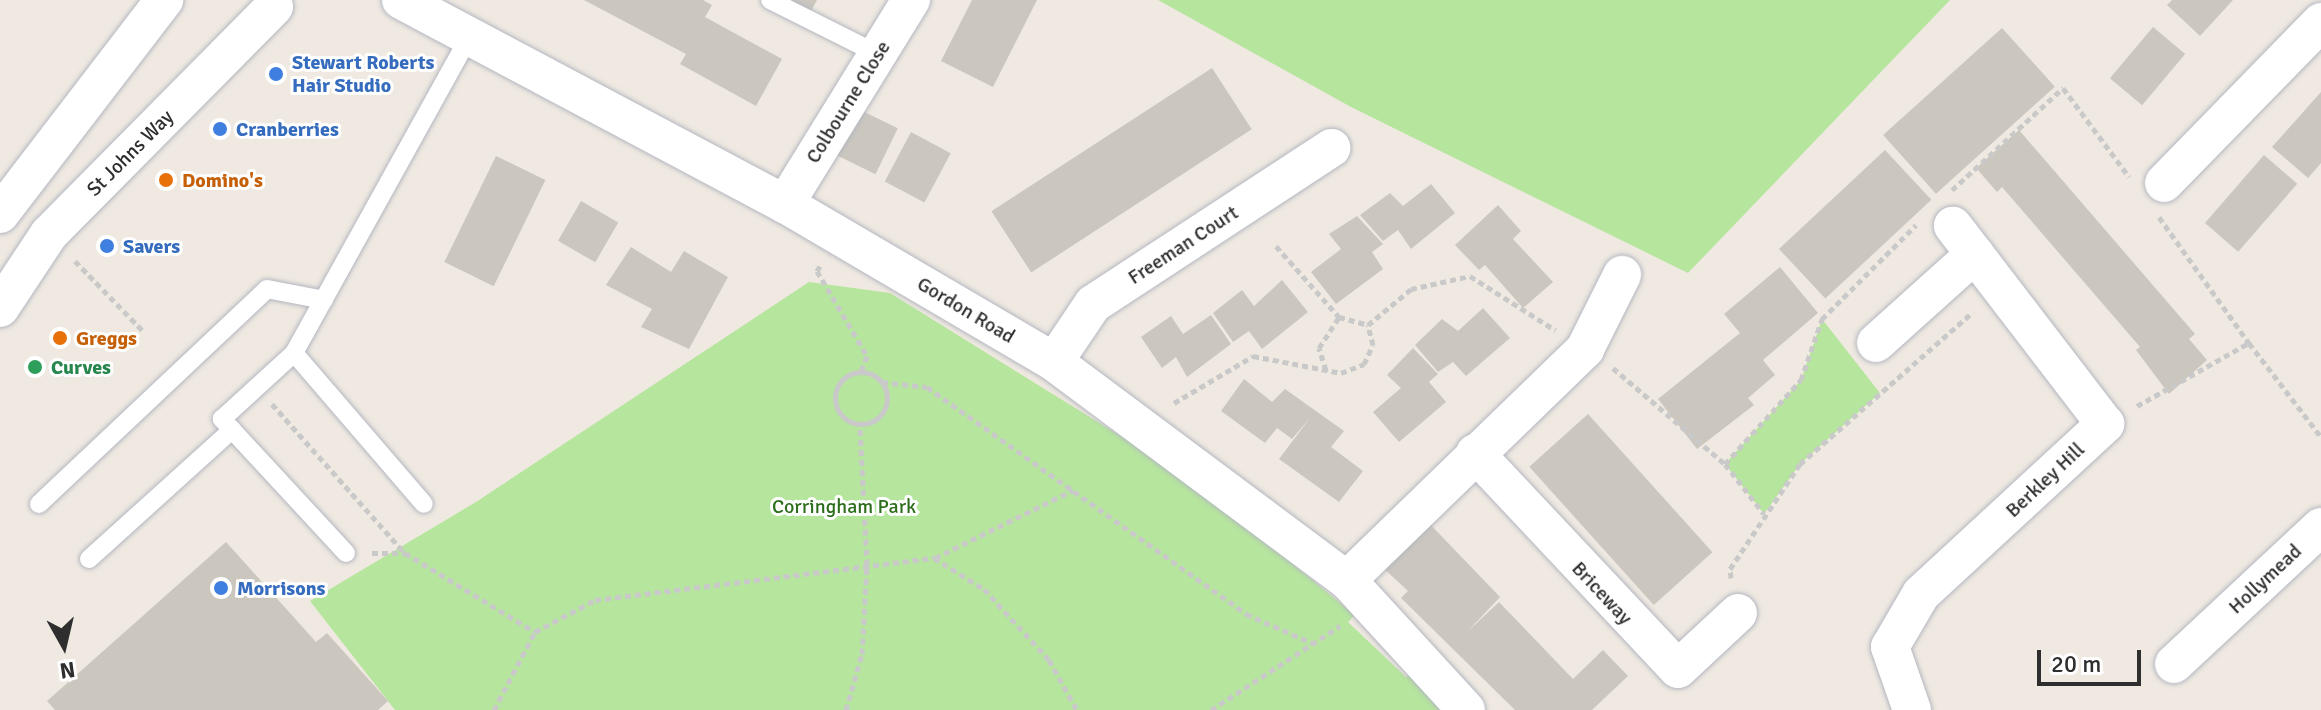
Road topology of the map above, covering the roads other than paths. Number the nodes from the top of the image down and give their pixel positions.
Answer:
1 (164, 0) edge
2 (401, 0) edge
3 (770, 0) edge
4 (911, 0) edge
5 (274, 7) dead end
6 (2321, 22) edge
7 (470, 36) junction
8 (878, 54) junction
9 (1331, 148) dead end
10 (2164, 183) dead end
11 (785, 204) junction
12 (0, 214) edge
13 (1622, 275) dead end
14 (324, 300) junction
15 (0, 308) edge
16 (1876, 343) dead end
17 (294, 353) junction
18 (1054, 362) junction
19 (232, 430) junction
20 (1475, 453) junction
21 (39, 504) dead end
22 (424, 504) dead end
23 (2321, 527) edge
24 (346, 553) road end
25 (89, 559) dead end
26 (1347, 580) junction
27 (1738, 613) road end
28 (2174, 664) dead end
29 (1466, 710) edge
30 (1912, 710) edge

1 - 12 street
2 - 7 street, Gordon Road
3 - 8 lane
4 - 8 street, Colbourne Close
5 - 15 street, St Johns Way
6 - 10 street
7 - 11 street, Gordon Road
7 - 14 lane
8 - 11 street, Colbourne Close
9 - 18 street, Freeman Court
11 - 18 street, Gordon Road
13 - 20 street
14 - 17 lane
14 - 21 lane
16 - 30 street, Berkley Hill
17 - 19 lane
17 - 22 lane
18 - 26 street, Gordon Road
19 - 24 lane
19 - 25 lane
20 - 26 street
20 - 27 street, Briceway
23 - 28 street, Hollymead
26 - 29 street, Gordon Road

